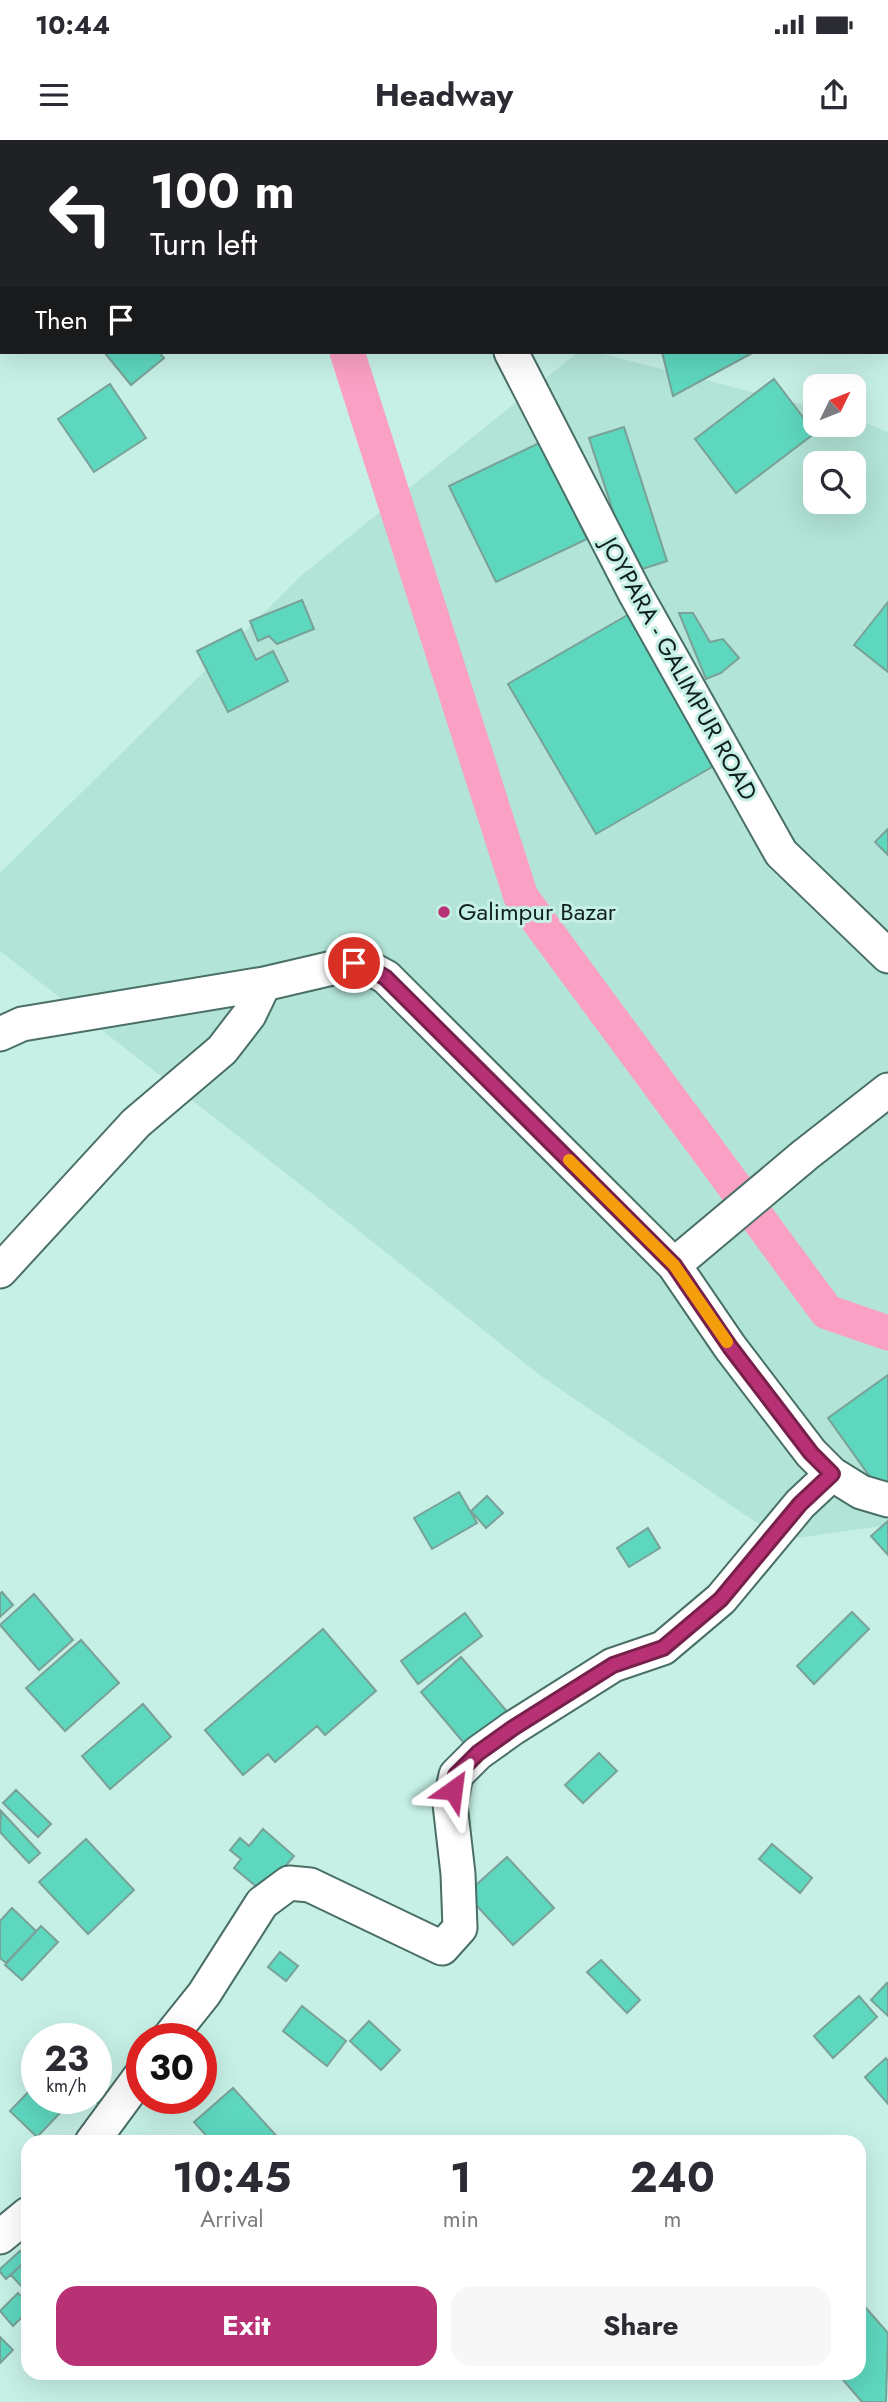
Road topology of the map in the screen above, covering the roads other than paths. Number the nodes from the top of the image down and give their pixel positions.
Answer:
1 (512, 354) edge
2 (888, 956) edge
3 (264, 984) junction
4 (0, 1034) edge
5 (888, 1090) edge
6 (674, 1265) junction
7 (0, 1271) edge
8 (832, 1474) junction
9 (888, 1500) edge
10 (181, 2023) edge
11 (126, 2096) edge
12 (97, 2135) edge
13 (21, 2220) edge
14 (0, 2237) edge

1 - 2 street, JOYPARA - GALIMPUR ROAD
3 - 4 street
3 - 6 street
3 - 7 street
5 - 6 street
6 - 8 street
8 - 9 street
8 - 10 street
11 - 12 street
13 - 14 street

